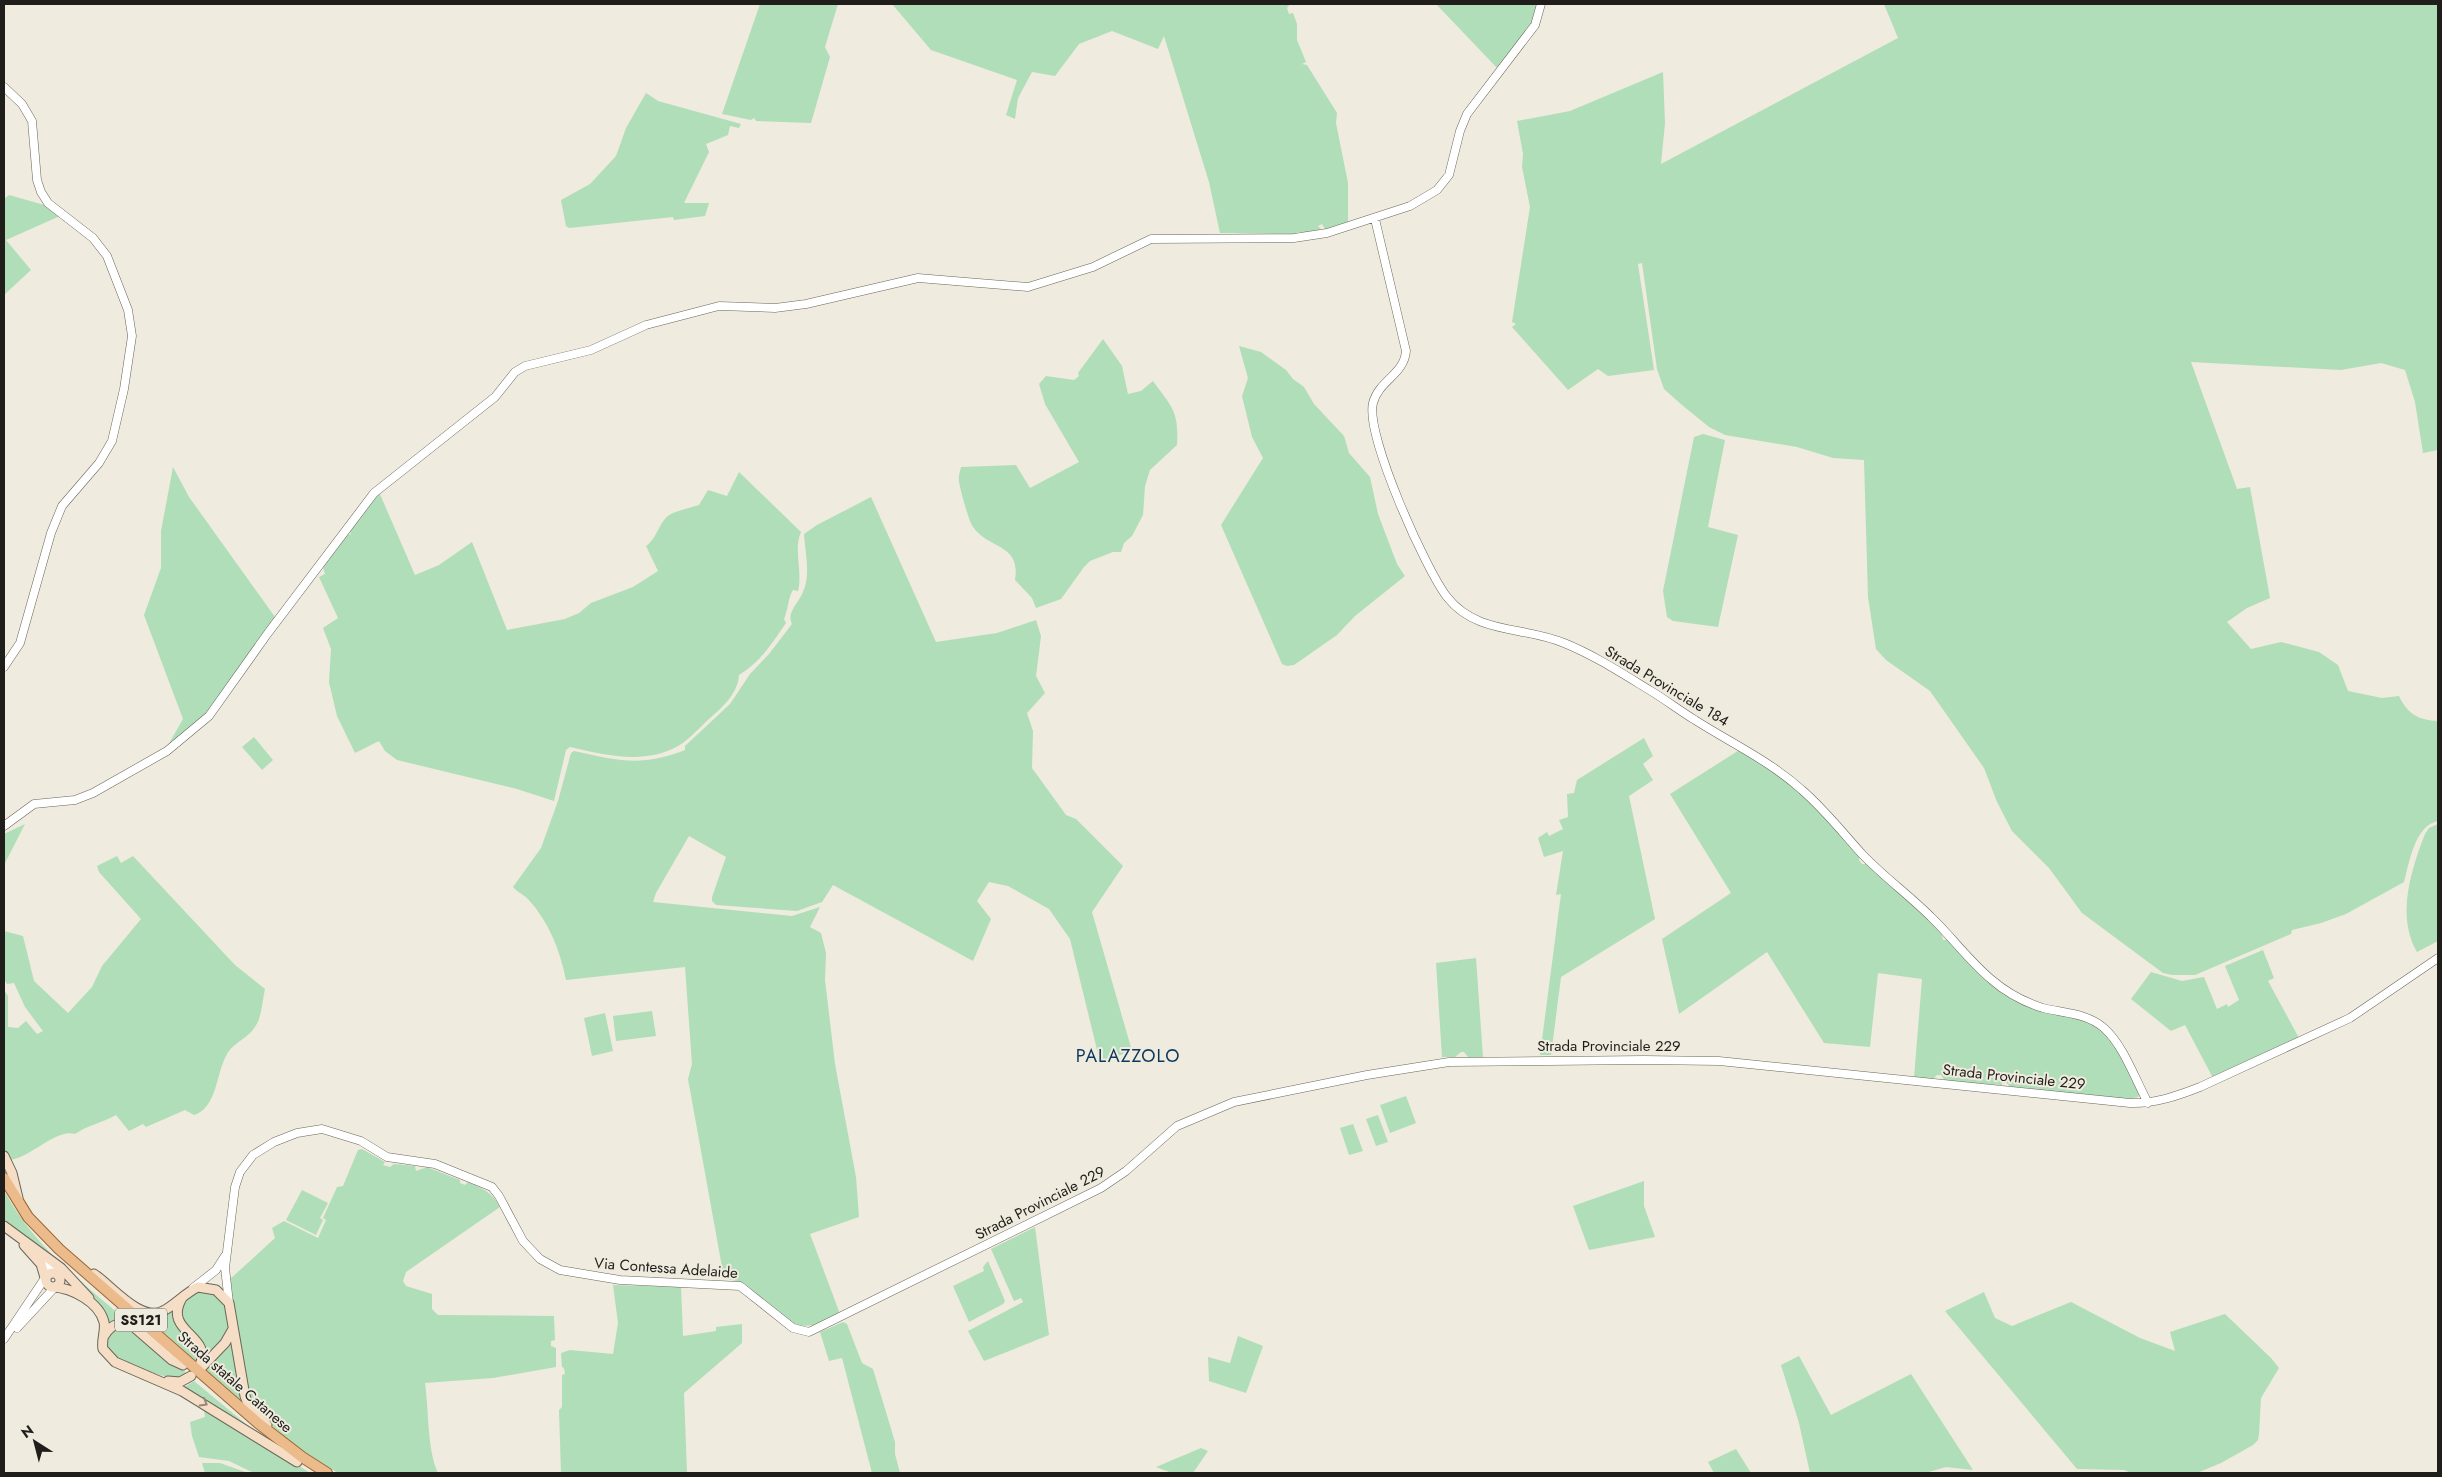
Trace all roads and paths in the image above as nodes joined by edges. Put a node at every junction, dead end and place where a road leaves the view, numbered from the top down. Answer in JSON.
{"nodes":[{"id":1,"x":1541,"y":4,"type":"edge"},
{"id":2,"x":4,"y":87,"type":"edge"},
{"id":3,"x":1375,"y":219,"type":"junction"},
{"id":4,"x":4,"y":667,"type":"edge"},
{"id":5,"x":4,"y":826,"type":"edge"},
{"id":6,"x":2438,"y":958,"type":"edge"},
{"id":7,"x":2148,"y":1103,"type":"junction"},
{"id":8,"x":4,"y":1156,"type":"edge"},
{"id":9,"x":4,"y":1178,"type":"edge"},
{"id":10,"x":4,"y":1186,"type":"edge"},
{"id":11,"x":4,"y":1226,"type":"edge"},
{"id":12,"x":22,"y":1241,"type":"junction"},
{"id":13,"x":59,"y":1249,"type":"junction"},
{"id":14,"x":227,"y":1252,"type":"junction"},
{"id":15,"x":76,"y":1263,"type":"junction"},
{"id":16,"x":58,"y":1275,"type":"junction"},
{"id":17,"x":46,"y":1278,"type":"junction"},
{"id":18,"x":55,"y":1287,"type":"junction"},
{"id":19,"x":187,"y":1294,"type":"junction"},
{"id":20,"x":84,"y":1298,"type":"junction"},
{"id":21,"x":229,"y":1303,"type":"junction"},
{"id":22,"x":102,"y":1316,"type":"junction"},
{"id":23,"x":233,"y":1328,"type":"junction"},
{"id":24,"x":806,"y":1332,"type":"joint"},
{"id":25,"x":4,"y":1338,"type":"edge"},
{"id":26,"x":102,"y":1338,"type":"junction"},
{"id":27,"x":4,"y":1343,"type":"edge"},
{"id":28,"x":183,"y":1365,"type":"junction"},
{"id":29,"x":161,"y":1380,"type":"junction"},
{"id":30,"x":174,"y":1386,"type":"junction"},
{"id":31,"x":292,"y":1450,"type":"junction"},
{"id":32,"x":297,"y":1462,"type":"junction"},
{"id":33,"x":315,"y":1473,"type":"edge"},
{"id":34,"x":328,"y":1473,"type":"edge"}],
"edges":[{"from":1,"to":3,"type":"street"},
{"from":2,"to":4,"type":"street"},
{"from":3,"to":5,"type":"street"},
{"from":3,"to":7,"type":"street","name":"Strada Provinciale 184"},
{"from":6,"to":7,"type":"street","name":"Strada Provinciale 229"},
{"from":7,"to":24,"type":"street","name":"Strada Provinciale 229"},
{"from":8,"to":13,"type":"main road"},
{"from":9,"to":13,"type":"main road","name":"Strada statale Catanese","number":"SS121"},
{"from":10,"to":28,"type":"main road","name":"Strada statale Catanese","number":"SS121"},
{"from":11,"to":12,"type":"main road"},
{"from":11,"to":22,"type":"main road"},
{"from":12,"to":16,"type":"street"},
{"from":12,"to":17,"type":"main road"},
{"from":13,"to":15,"type":"main road","name":"Strada statale Catanese","number":"SS121"},
{"from":14,"to":19,"type":"street"},
{"from":14,"to":21,"type":"street","name":"Via Contessa Adelaide"},
{"from":14,"to":24,"type":"street","name":"Via Contessa Adelaide"},
{"from":15,"to":19,"type":"main road"},
{"from":15,"to":31,"type":"main road","name":"Strada statale Catanese","number":"SS121"},
{"from":16,"to":17,"type":"main road"},
{"from":16,"to":18,"type":"main road"},
{"from":16,"to":20,"type":"street"},
{"from":17,"to":18,"type":"main road"},
{"from":17,"to":25,"type":"street"},
{"from":18,"to":20,"type":"main road"},
{"from":18,"to":27,"type":"street"},
{"from":19,"to":21,"type":"main road"},
{"from":19,"to":23,"type":"main road"},
{"from":20,"to":22,"type":"main road"},
{"from":21,"to":23,"type":"main road"},
{"from":22,"to":26,"type":"main road"},
{"from":23,"to":31,"type":"main road"},
{"from":26,"to":28,"type":"main road"},
{"from":26,"to":29,"type":"main road"},
{"from":28,"to":32,"type":"main road","name":"Strada statale Catanese","number":"SS121"},
{"from":29,"to":30,"type":"main road"},
{"from":29,"to":30,"type":"main road"},
{"from":30,"to":32,"type":"main road","one_way":true},
{"from":31,"to":34,"type":"main road","name":"Strada statale Catanese","number":"SS121"},
{"from":32,"to":33,"type":"main road","name":"Strada statale Catanese","number":"SS121"}]}
